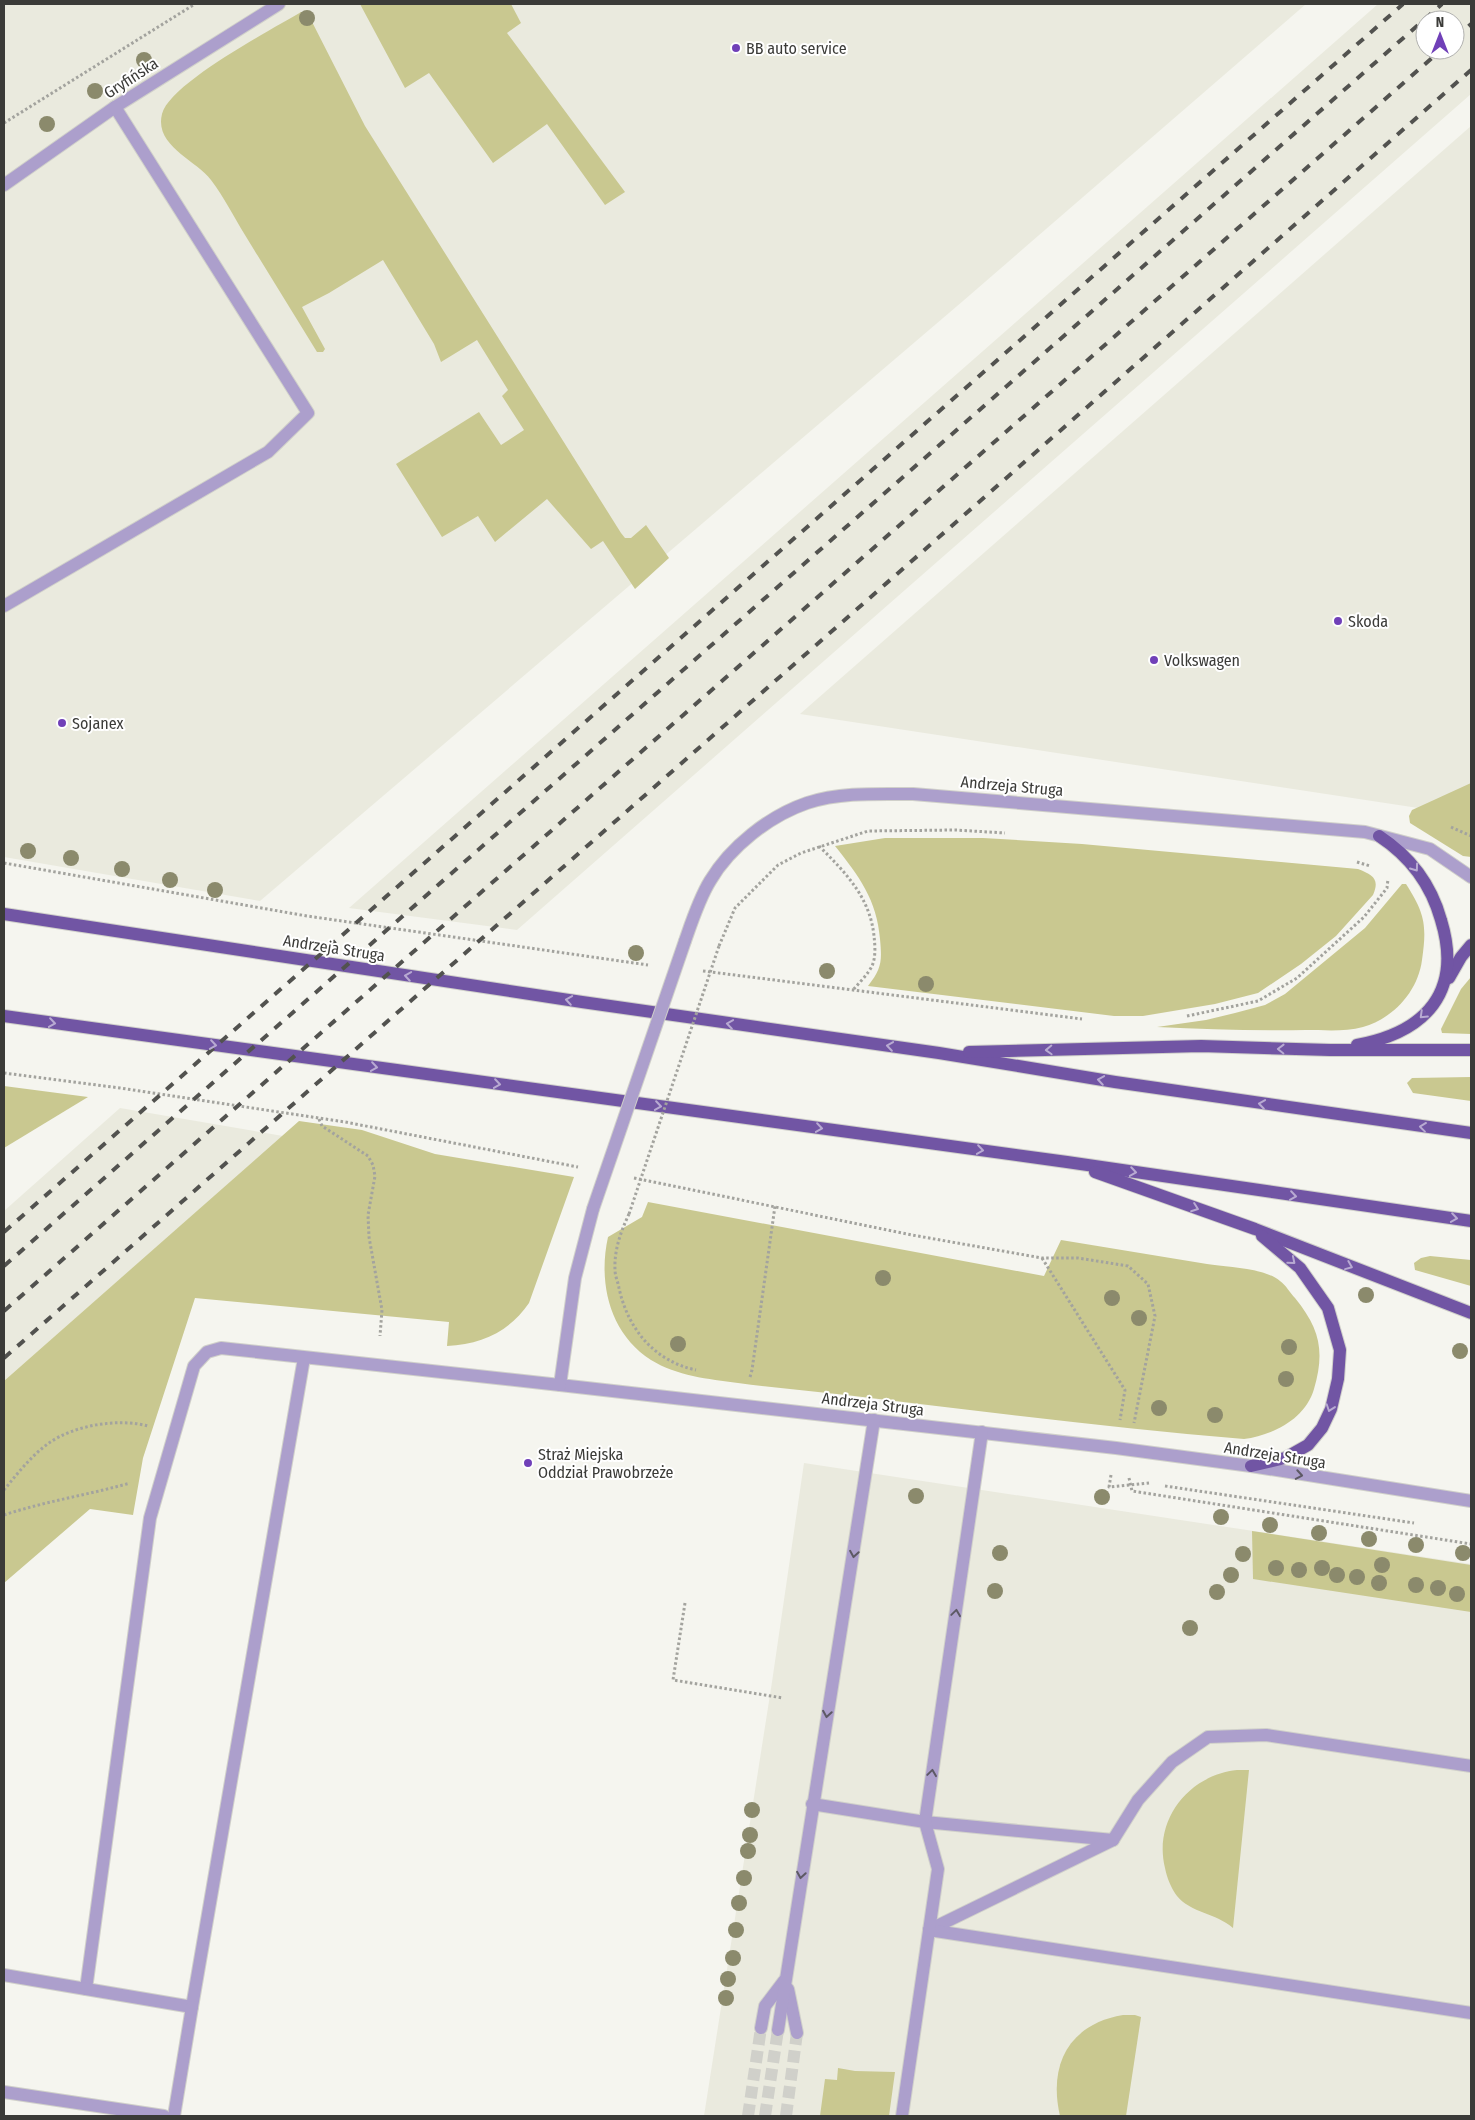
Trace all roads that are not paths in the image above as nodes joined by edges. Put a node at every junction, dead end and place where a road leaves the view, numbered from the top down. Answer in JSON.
{"nodes":[{"id":1,"x":279,"y":4,"type":"edge"},
{"id":2,"x":115,"y":107,"type":"junction"},
{"id":3,"x":4,"y":185,"type":"edge"},
{"id":4,"x":4,"y":606,"type":"edge"},
{"id":5,"x":1379,"y":836,"type":"junction"},
{"id":6,"x":1471,"y":877,"type":"edge"},
{"id":7,"x":4,"y":914,"type":"edge"},
{"id":8,"x":1471,"y":945,"type":"edge"},
{"id":9,"x":1445,"y":985,"type":"junction"},
{"id":10,"x":4,"y":1016,"type":"edge"},
{"id":11,"x":1330,"y":1050,"type":"junction"},
{"id":12,"x":1471,"y":1050,"type":"edge"},
{"id":13,"x":939,"y":1053,"type":"junction"},
{"id":14,"x":1471,"y":1134,"type":"edge"},
{"id":15,"x":1067,"y":1162,"type":"junction"},
{"id":16,"x":1471,"y":1221,"type":"edge"},
{"id":17,"x":1255,"y":1229,"type":"junction"},
{"id":18,"x":1471,"y":1313,"type":"edge"},
{"id":19,"x":304,"y":1358,"type":"junction"},
{"id":20,"x":560,"y":1385,"type":"junction"},
{"id":21,"x":874,"y":1420,"type":"junction"},
{"id":22,"x":982,"y":1432,"type":"junction"},
{"id":23,"x":1251,"y":1466,"type":"junction"},
{"id":24,"x":1471,"y":1501,"type":"edge"},
{"id":25,"x":1471,"y":1766,"type":"edge"},
{"id":26,"x":812,"y":1804,"type":"junction"},
{"id":27,"x":925,"y":1822,"type":"junction"},
{"id":28,"x":1113,"y":1840,"type":"junction"},
{"id":29,"x":929,"y":1930,"type":"junction"},
{"id":30,"x":4,"y":1975,"type":"edge"},
{"id":31,"x":786,"y":1979,"type":"junction"},
{"id":32,"x":86,"y":1989,"type":"junction"},
{"id":33,"x":192,"y":2007,"type":"junction"},
{"id":34,"x":1471,"y":2013,"type":"edge"},
{"id":35,"x":761,"y":2028,"type":"tunnel mouth"},
{"id":36,"x":778,"y":2030,"type":"tunnel mouth"},
{"id":37,"x":797,"y":2033,"type":"tunnel mouth"},
{"id":38,"x":4,"y":2092,"type":"edge"},
{"id":39,"x":164,"y":2116,"type":"edge"},
{"id":40,"x":174,"y":2116,"type":"edge"},
{"id":41,"x":902,"y":2116,"type":"edge"}],
"edges":[{"from":1,"to":2,"type":"street","name":"Gryfińska"},
{"from":2,"to":3,"type":"street","name":"Gryfińska"},
{"from":2,"to":4,"type":"street"},
{"from":5,"to":6,"type":"street","name":"Andrzeja Struga"},
{"from":5,"to":9,"type":"main road","one_way":true},
{"from":5,"to":20,"type":"street","name":"Andrzeja Struga","bridge":true},
{"from":13,"to":7,"type":"main road","name":"Andrzeja Struga","one_way":true},
{"from":8,"to":9,"type":"main road"},
{"from":9,"to":11,"type":"main road","one_way":true},
{"from":10,"to":15,"type":"main road","one_way":true},
{"from":11,"to":12,"type":"main road"},
{"from":11,"to":13,"type":"main road","one_way":true},
{"from":14,"to":13,"type":"main road","name":"Andrzeja Struga","one_way":true},
{"from":15,"to":16,"type":"main road","one_way":true},
{"from":15,"to":17,"type":"main road","one_way":true},
{"from":17,"to":18,"type":"main road","one_way":true},
{"from":17,"to":23,"type":"main road","one_way":true},
{"from":19,"to":20,"type":"street"},
{"from":19,"to":32,"type":"street"},
{"from":19,"to":33,"type":"street"},
{"from":20,"to":21,"type":"street","name":"Andrzeja Struga"},
{"from":21,"to":22,"type":"street","name":"Andrzeja Struga"},
{"from":21,"to":26,"type":"street","one_way":true},
{"from":22,"to":23,"type":"street","name":"Andrzeja Struga"},
{"from":27,"to":22,"type":"street","one_way":true},
{"from":23,"to":24,"type":"street","name":"Andrzeja Struga","one_way":true},
{"from":25,"to":28,"type":"street"},
{"from":26,"to":27,"type":"street"},
{"from":26,"to":31,"type":"street","one_way":true},
{"from":27,"to":28,"type":"street"},
{"from":27,"to":29,"type":"street"},
{"from":28,"to":29,"type":"street"},
{"from":29,"to":34,"type":"street"},
{"from":29,"to":41,"type":"street"},
{"from":30,"to":32,"type":"street"},
{"from":31,"to":35,"type":"street"},
{"from":31,"to":36,"type":"street"},
{"from":31,"to":37,"type":"street"},
{"from":32,"to":33,"type":"street"},
{"from":33,"to":40,"type":"street"},
{"from":38,"to":39,"type":"street"}]}
